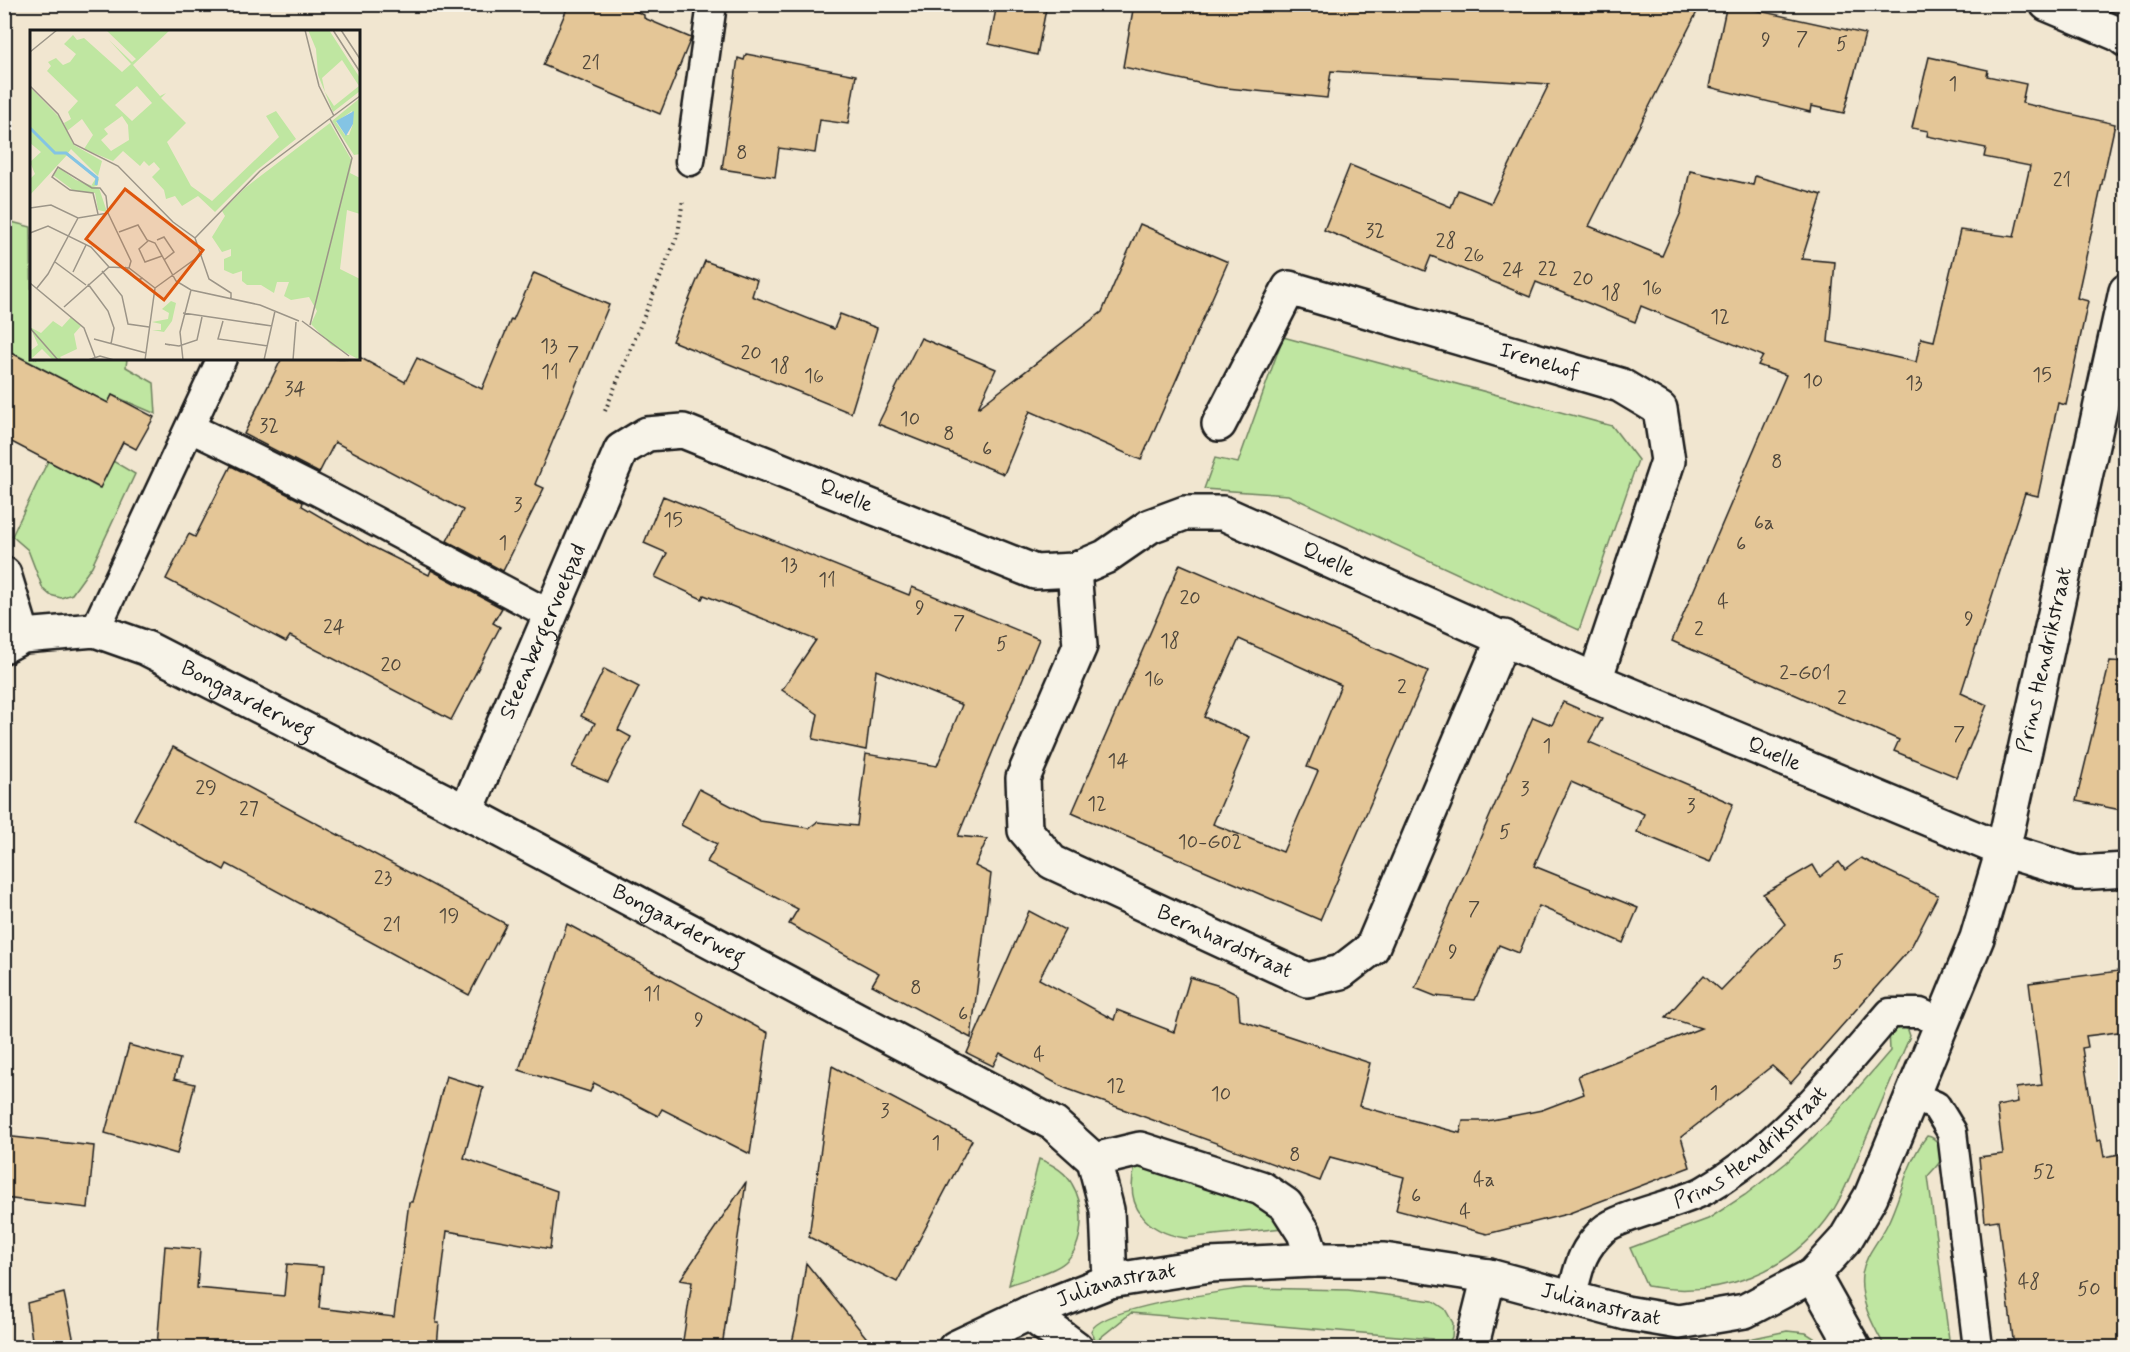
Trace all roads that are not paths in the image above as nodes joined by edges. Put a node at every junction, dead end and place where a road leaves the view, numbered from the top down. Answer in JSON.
{"nodes":[{"id":1,"x":712,"y":4,"type":"edge"},
{"id":2,"x":2047,"y":4,"type":"edge"},
{"id":3,"x":2126,"y":40,"type":"edge"},
{"id":4,"x":690,"y":161,"type":"road end"},
{"id":5,"x":2126,"y":291,"type":"edge"},
{"id":6,"x":221,"y":360,"type":"edge"},
{"id":7,"x":1219,"y":424,"type":"dead end"},
{"id":8,"x":190,"y":428,"type":"junction"},
{"id":9,"x":634,"y":442,"type":"joint"},
{"id":10,"x":1074,"y":570,"type":"junction"},
{"id":11,"x":4,"y":574,"type":"edge"},
{"id":12,"x":551,"y":615,"type":"junction"},
{"id":13,"x":95,"y":630,"type":"junction"},
{"id":14,"x":1503,"y":637,"type":"junction"},
{"id":15,"x":14,"y":641,"type":"edge"},
{"id":16,"x":1595,"y":680,"type":"junction"},
{"id":17,"x":466,"y":812,"type":"junction"},
{"id":18,"x":2002,"y":850,"type":"junction"},
{"id":19,"x":2126,"y":870,"type":"edge"},
{"id":20,"x":1942,"y":1023,"type":"junction"},
{"id":21,"x":1913,"y":1096,"type":"junction"},
{"id":22,"x":1094,"y":1160,"type":"junction"},
{"id":23,"x":1313,"y":1260,"type":"junction"},
{"id":24,"x":1814,"y":1275,"type":"junction"},
{"id":25,"x":1489,"y":1276,"type":"junction"},
{"id":26,"x":1110,"y":1281,"type":"junction"},
{"id":27,"x":1571,"y":1299,"type":"junction"},
{"id":28,"x":1029,"y":1313,"type":"junction"},
{"id":29,"x":955,"y":1347,"type":"edge"},
{"id":30,"x":1076,"y":1347,"type":"edge"},
{"id":31,"x":1471,"y":1347,"type":"edge"},
{"id":32,"x":1854,"y":1347,"type":"edge"},
{"id":33,"x":1978,"y":1347,"type":"edge"}],
"edges":[{"from":1,"to":4,"type":"lane"},
{"from":2,"to":3,"type":"street"},
{"from":5,"to":18,"type":"street","name":"Prins Hendrikstraat"},
{"from":6,"to":8,"type":"lane"},
{"from":7,"to":16,"type":"street","name":"Irenehof"},
{"from":8,"to":12,"type":"lane"},
{"from":8,"to":13,"type":"lane"},
{"from":9,"to":10,"type":"street","name":"Quelle"},
{"from":9,"to":12,"type":"street","name":"Steenbergervoetpad"},
{"from":10,"to":14,"type":"street","name":"Quelle"},
{"from":10,"to":14,"type":"street","name":"Bernhardstraat"},
{"from":11,"to":15,"type":"street"},
{"from":12,"to":17,"type":"street","name":"Steenbergervoetpad"},
{"from":13,"to":15,"type":"street"},
{"from":13,"to":17,"type":"street","name":"Bongaarderweg"},
{"from":14,"to":16,"type":"street","name":"Quelle"},
{"from":16,"to":18,"type":"street","name":"Quelle"},
{"from":17,"to":22,"type":"street","name":"Bongaarderweg"},
{"from":18,"to":19,"type":"street","name":"Quelle"},
{"from":18,"to":20,"type":"street","name":"Prins Hendrikstraat"},
{"from":20,"to":21,"type":"street","name":"Prins Hendrikstraat"},
{"from":20,"to":27,"type":"lane","name":"Prins Hendrikstraat"},
{"from":21,"to":24,"type":"street","name":"Prins Hendrikstraat"},
{"from":21,"to":33,"type":"lane"},
{"from":22,"to":23,"type":"street"},
{"from":22,"to":26,"type":"street"},
{"from":23,"to":25,"type":"street","name":"Julianastraat"},
{"from":23,"to":26,"type":"street","name":"Julianastraat"},
{"from":24,"to":27,"type":"street","name":"Julianastraat"},
{"from":24,"to":32,"type":"street"},
{"from":25,"to":27,"type":"street","name":"Julianastraat"},
{"from":25,"to":31,"type":"street"},
{"from":26,"to":28,"type":"street","name":"Julianastraat"},
{"from":28,"to":29,"type":"street","name":"Julianastraat"},
{"from":28,"to":30,"type":"street","name":"Julianastraat"}]}
